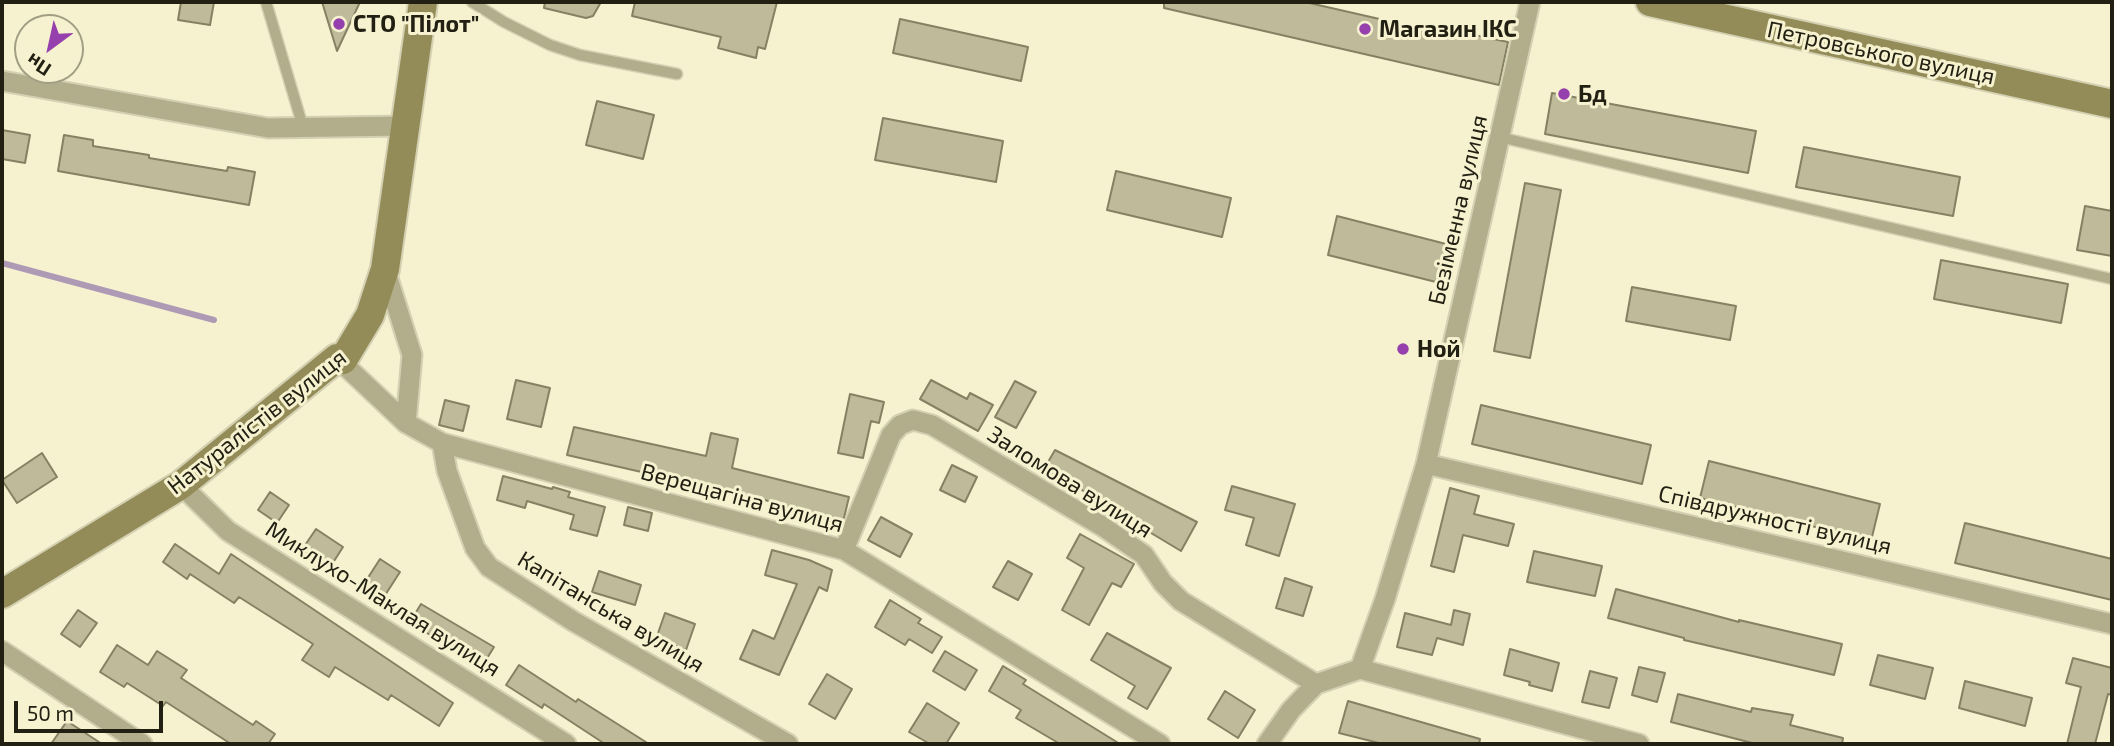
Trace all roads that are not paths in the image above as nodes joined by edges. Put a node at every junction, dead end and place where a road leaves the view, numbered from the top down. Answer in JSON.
{"nodes":[{"id":1,"x":266,"y":2,"type":"edge"},
{"id":2,"x":423,"y":2,"type":"edge"},
{"id":3,"x":472,"y":2,"type":"edge"},
{"id":4,"x":1530,"y":2,"type":"edge"},
{"id":5,"x":1650,"y":2,"type":"edge"},
{"id":6,"x":677,"y":74,"type":"dead end"},
{"id":7,"x":2,"y":80,"type":"edge"},
{"id":8,"x":2112,"y":104,"type":"edge"},
{"id":9,"x":405,"y":126,"type":"junction"},
{"id":10,"x":303,"y":127,"type":"junction"},
{"id":11,"x":1499,"y":137,"type":"junction"},
{"id":12,"x":385,"y":269,"type":"junction"},
{"id":13,"x":2112,"y":279,"type":"edge"},
{"id":14,"x":337,"y":358,"type":"junction"},
{"id":15,"x":406,"y":423,"type":"junction"},
{"id":16,"x":442,"y":443,"type":"junction"},
{"id":17,"x":1426,"y":464,"type":"junction"},
{"id":18,"x":181,"y":485,"type":"junction"},
{"id":19,"x":844,"y":550,"type":"junction"},
{"id":20,"x":2,"y":594,"type":"edge"},
{"id":21,"x":2112,"y":624,"type":"edge"},
{"id":22,"x":2,"y":651,"type":"edge"},
{"id":23,"x":1360,"y":669,"type":"junction"},
{"id":24,"x":1316,"y":684,"type":"junction"},
{"id":25,"x":142,"y":744,"type":"edge"},
{"id":26,"x":566,"y":744,"type":"edge"},
{"id":27,"x":788,"y":744,"type":"edge"},
{"id":28,"x":1160,"y":744,"type":"edge"},
{"id":29,"x":1267,"y":744,"type":"edge"},
{"id":30,"x":1639,"y":744,"type":"edge"}],
"edges":[{"from":1,"to":10,"type":"lane"},
{"from":2,"to":9,"type":"street","name":"Натуралістів вулиця"},
{"from":3,"to":6,"type":"lane"},
{"from":4,"to":11,"type":"street","name":"Безіменна вулиця"},
{"from":5,"to":8,"type":"street","name":"Петровського вулиця"},
{"from":7,"to":10,"type":"street"},
{"from":9,"to":10,"type":"street"},
{"from":9,"to":12,"type":"street","name":"Натуралістів вулиця"},
{"from":11,"to":13,"type":"lane"},
{"from":11,"to":17,"type":"street","name":"Безіменна вулиця"},
{"from":12,"to":14,"type":"street","name":"Натуралістів вулиця"},
{"from":12,"to":15,"type":"street"},
{"from":14,"to":15,"type":"street","name":"Верещагіна вулиця"},
{"from":14,"to":18,"type":"street","name":"Натуралістів вулиця"},
{"from":15,"to":16,"type":"street","name":"Верещагіна вулиця"},
{"from":16,"to":19,"type":"street","name":"Верещагіна вулиця"},
{"from":16,"to":27,"type":"street","name":"Капітанська вулиця"},
{"from":17,"to":21,"type":"street","name":"Співдружності вулиця"},
{"from":17,"to":23,"type":"street","name":"Безіменна вулиця"},
{"from":18,"to":20,"type":"street","name":"Натуралістів вулиця"},
{"from":18,"to":26,"type":"street","name":"Миклухо-Маклая вулиця"},
{"from":19,"to":24,"type":"street","name":"Заломова вулиця"},
{"from":19,"to":28,"type":"street","name":"Верещагіна вулиця"},
{"from":22,"to":25,"type":"street"},
{"from":23,"to":24,"type":"street"},
{"from":23,"to":30,"type":"street"},
{"from":24,"to":29,"type":"street"}]}
